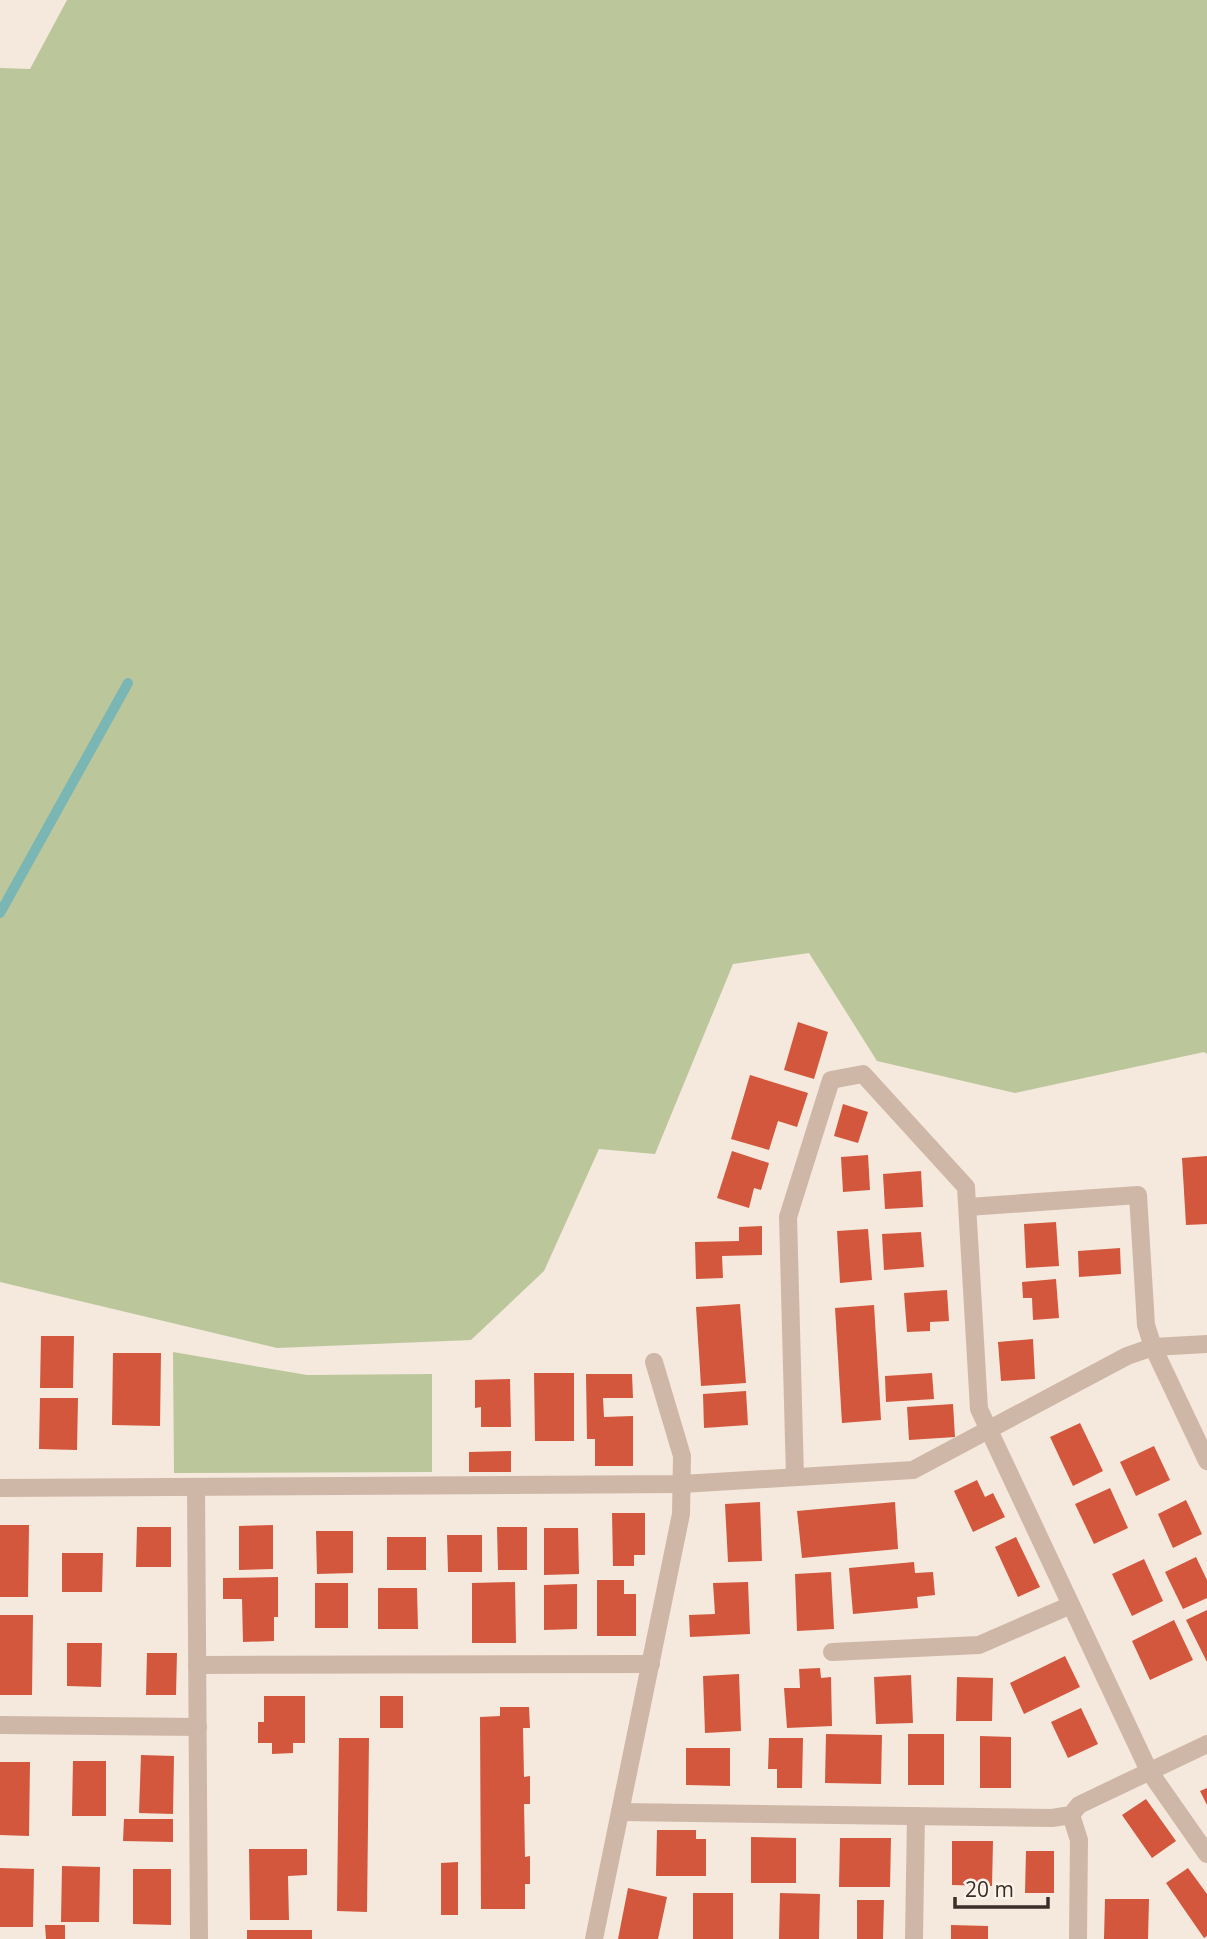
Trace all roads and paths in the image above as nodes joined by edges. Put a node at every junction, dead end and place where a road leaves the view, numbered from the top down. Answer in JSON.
{"nodes":[{"id":1,"x":968,"y":1207,"type":"junction"},
{"id":2,"x":1207,"y":1344,"type":"edge"},
{"id":3,"x":1153,"y":1347,"type":"junction"},
{"id":4,"x":654,"y":1362,"type":"dead end"},
{"id":5,"x":988,"y":1430,"type":"junction"},
{"id":6,"x":1207,"y":1461,"type":"edge"},
{"id":7,"x":795,"y":1477,"type":"junction"},
{"id":8,"x":682,"y":1485,"type":"junction"},
{"id":9,"x":196,"y":1487,"type":"junction"},
{"id":10,"x":0,"y":1488,"type":"edge"},
{"id":11,"x":1071,"y":1605,"type":"junction"},
{"id":12,"x":832,"y":1652,"type":"dead end"},
{"id":13,"x":650,"y":1664,"type":"junction"},
{"id":14,"x":197,"y":1665,"type":"junction"},
{"id":15,"x":0,"y":1725,"type":"edge"},
{"id":16,"x":198,"y":1727,"type":"junction"},
{"id":17,"x":1207,"y":1744,"type":"edge"},
{"id":18,"x":1149,"y":1771,"type":"junction"},
{"id":19,"x":620,"y":1812,"type":"junction"},
{"id":20,"x":1071,"y":1815,"type":"junction"},
{"id":21,"x":916,"y":1816,"type":"junction"},
{"id":22,"x":1207,"y":1854,"type":"edge"},
{"id":23,"x":199,"y":1939,"type":"edge"},
{"id":24,"x":594,"y":1939,"type":"edge"},
{"id":25,"x":915,"y":1939,"type":"edge"},
{"id":26,"x":1078,"y":1939,"type":"edge"}],
"edges":[{"from":1,"to":3,"type":"street"},
{"from":1,"to":5,"type":"street"},
{"from":1,"to":7,"type":"street"},
{"from":2,"to":3,"type":"street"},
{"from":3,"to":5,"type":"street"},
{"from":3,"to":6,"type":"street"},
{"from":4,"to":8,"type":"street"},
{"from":5,"to":7,"type":"street"},
{"from":5,"to":11,"type":"street"},
{"from":7,"to":8,"type":"street"},
{"from":8,"to":9,"type":"street"},
{"from":8,"to":13,"type":"street"},
{"from":9,"to":10,"type":"street"},
{"from":9,"to":14,"type":"street"},
{"from":11,"to":12,"type":"street"},
{"from":11,"to":18,"type":"street"},
{"from":13,"to":14,"type":"street"},
{"from":13,"to":19,"type":"street"},
{"from":14,"to":16,"type":"street"},
{"from":15,"to":16,"type":"street"},
{"from":16,"to":23,"type":"street"},
{"from":17,"to":18,"type":"street"},
{"from":18,"to":20,"type":"street"},
{"from":18,"to":22,"type":"street"},
{"from":19,"to":21,"type":"street"},
{"from":19,"to":24,"type":"street"},
{"from":20,"to":21,"type":"street"},
{"from":20,"to":26,"type":"street"},
{"from":21,"to":25,"type":"street"}]}
